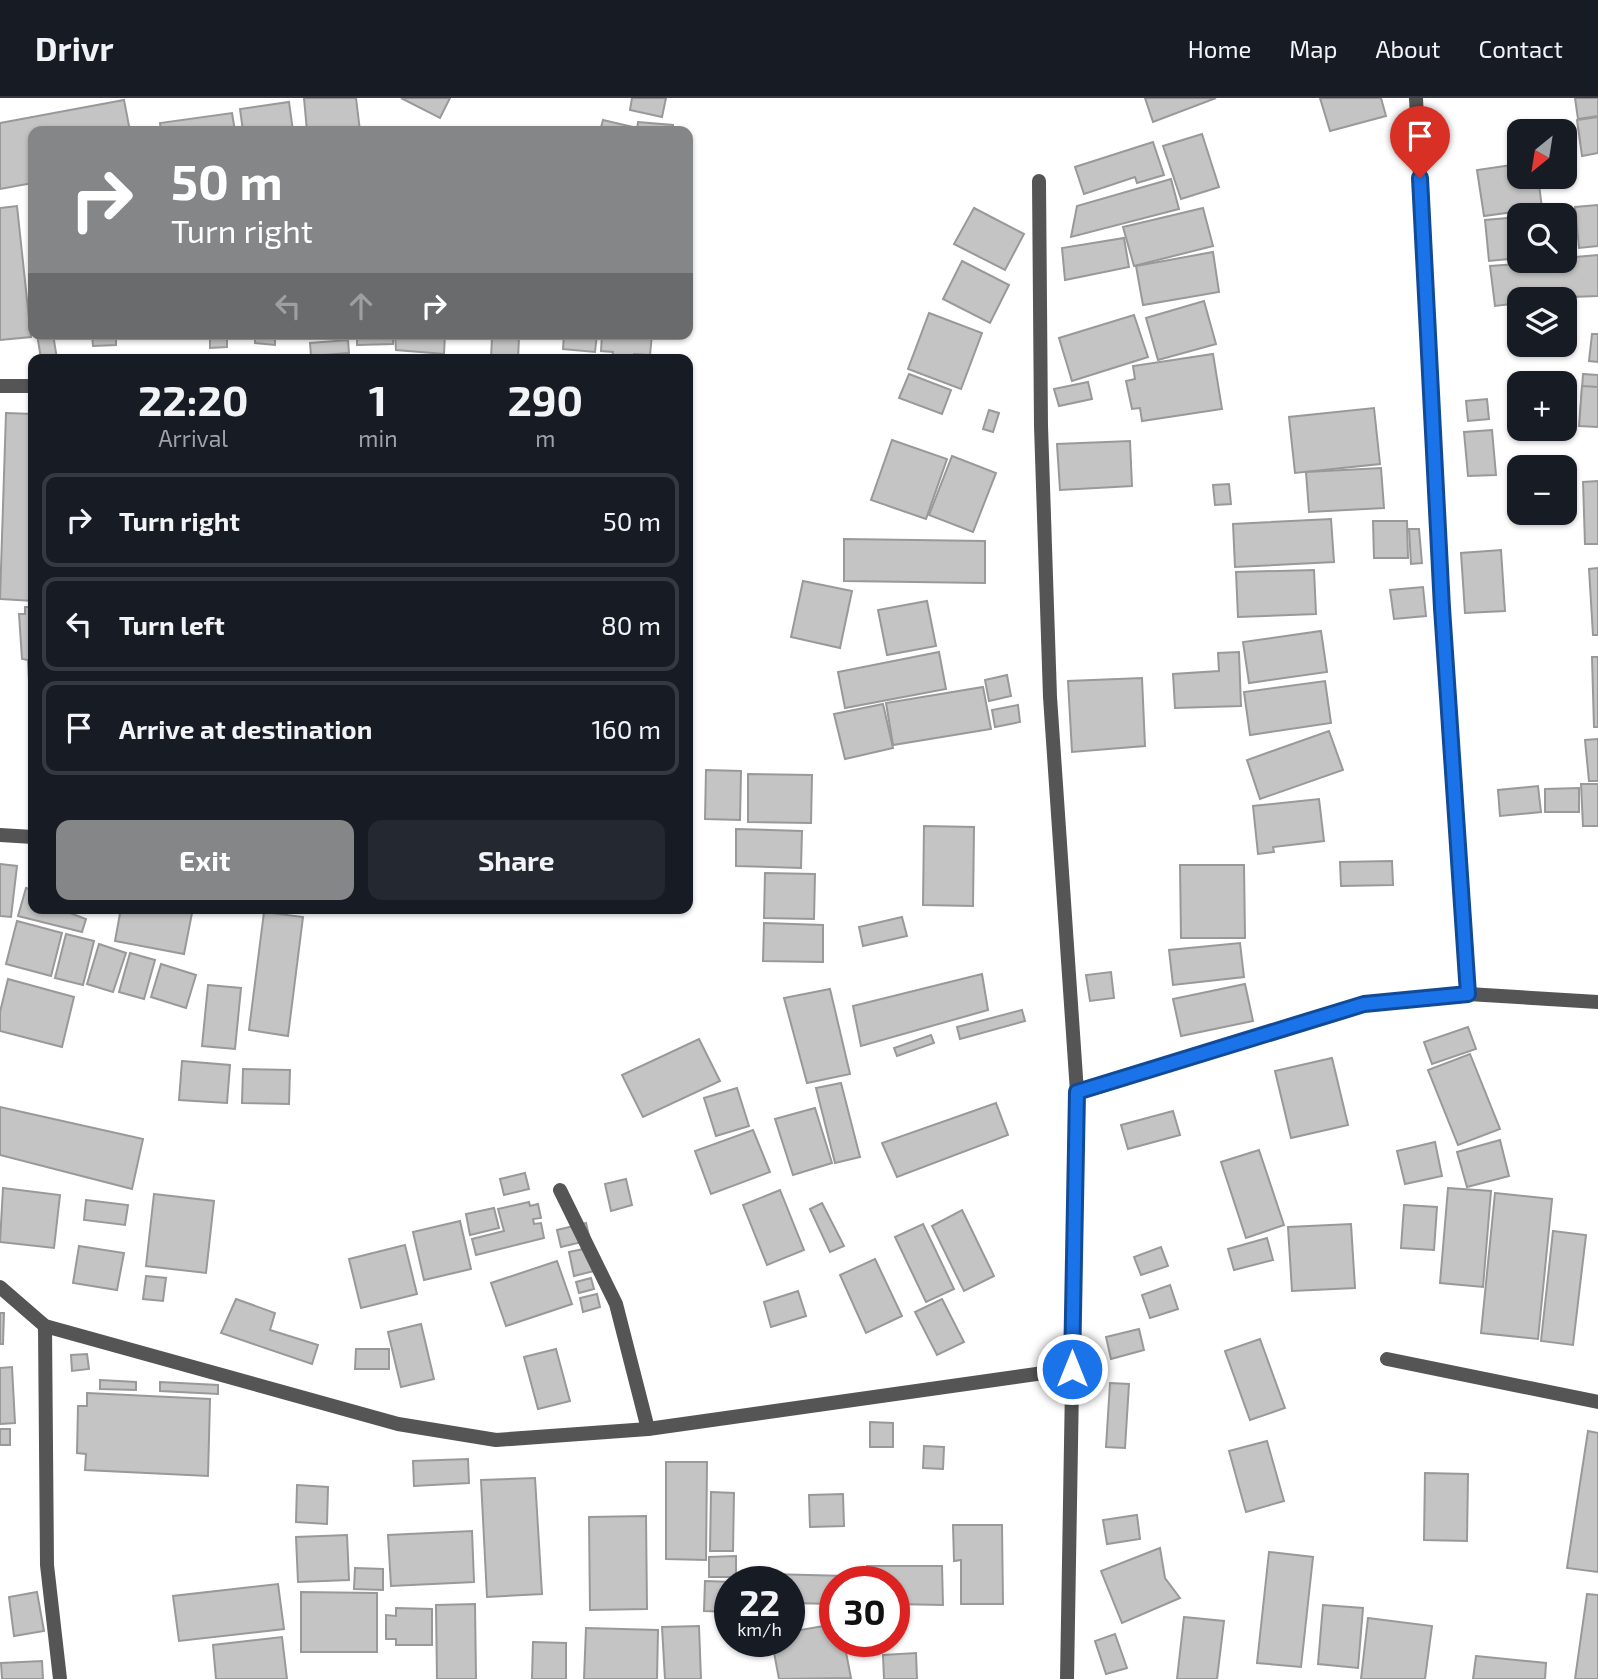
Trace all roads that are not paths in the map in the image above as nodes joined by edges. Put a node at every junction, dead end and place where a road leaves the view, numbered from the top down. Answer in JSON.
{"nodes":[{"id":1,"x":1416,"y":98,"type":"edge"},
{"id":2,"x":1039,"y":181,"type":"dead end"},
{"id":3,"x":0,"y":386,"type":"edge"},
{"id":4,"x":28,"y":386,"type":"edge"},
{"id":5,"x":0,"y":835,"type":"edge"},
{"id":6,"x":28,"y":837,"type":"edge"},
{"id":7,"x":1468,"y":994,"type":"junction"},
{"id":8,"x":1598,"y":1002,"type":"edge"},
{"id":9,"x":1077,"y":1092,"type":"junction"},
{"id":10,"x":560,"y":1190,"type":"dead end"},
{"id":11,"x":0,"y":1287,"type":"edge"},
{"id":12,"x":45,"y":1326,"type":"junction"},
{"id":13,"x":1387,"y":1359,"type":"dead end"},
{"id":14,"x":1072,"y":1369,"type":"junction"},
{"id":15,"x":1598,"y":1402,"type":"edge"},
{"id":16,"x":648,"y":1429,"type":"junction"},
{"id":17,"x":60,"y":1679,"type":"edge"},
{"id":18,"x":1066,"y":1679,"type":"edge"}],
"edges":[{"from":1,"to":7,"type":"street"},
{"from":2,"to":9,"type":"street"},
{"from":3,"to":4,"type":"street"},
{"from":5,"to":6,"type":"street"},
{"from":7,"to":8,"type":"street"},
{"from":7,"to":9,"type":"street"},
{"from":9,"to":14,"type":"street"},
{"from":10,"to":16,"type":"street"},
{"from":11,"to":12,"type":"street"},
{"from":12,"to":16,"type":"street"},
{"from":12,"to":17,"type":"street"},
{"from":13,"to":15,"type":"street"},
{"from":14,"to":16,"type":"street"},
{"from":14,"to":18,"type":"street"}]}
